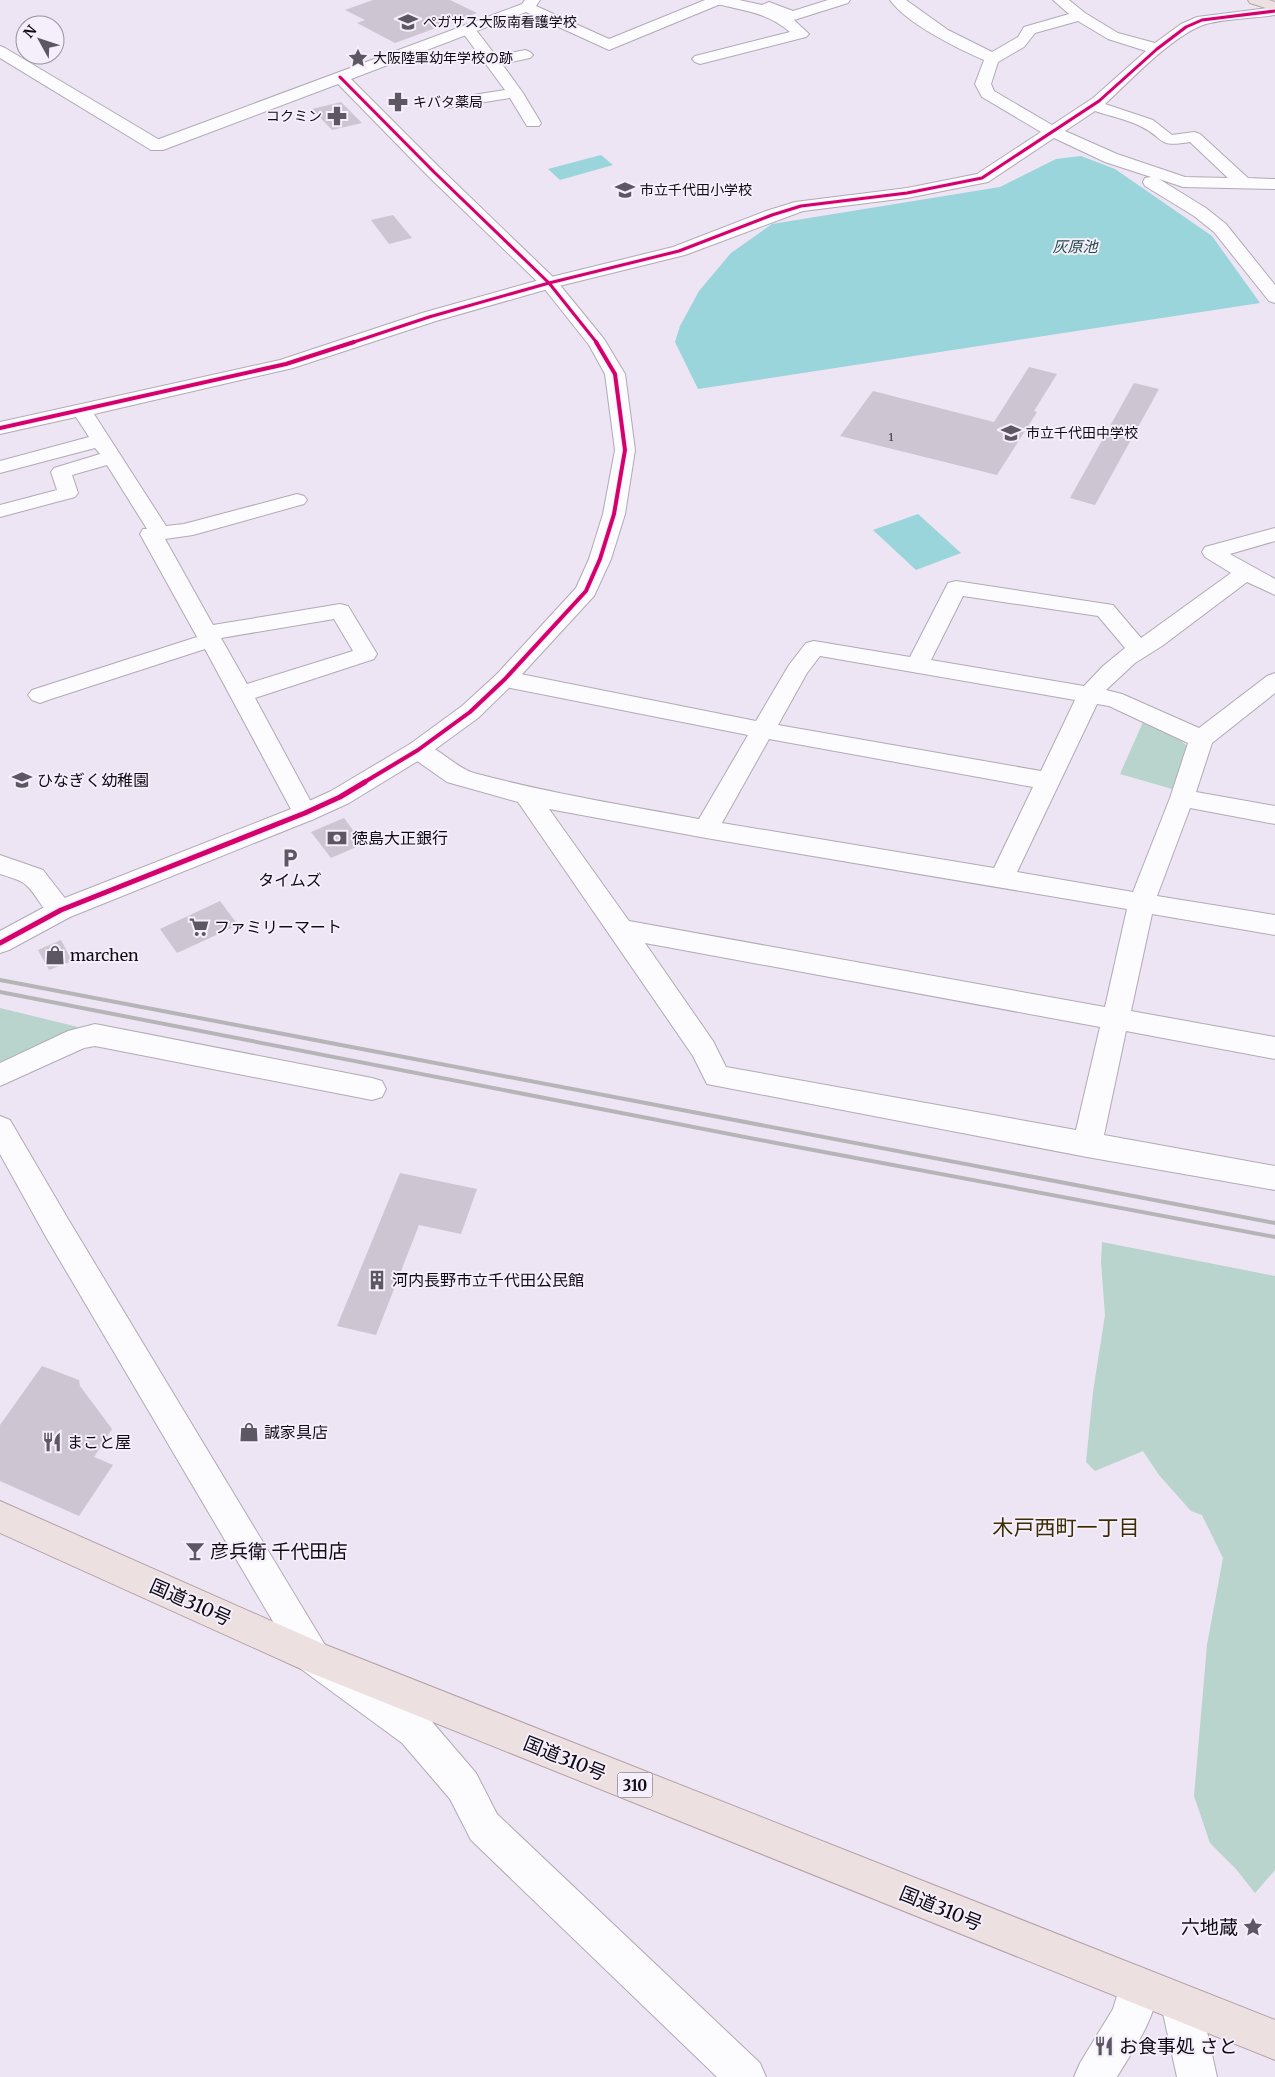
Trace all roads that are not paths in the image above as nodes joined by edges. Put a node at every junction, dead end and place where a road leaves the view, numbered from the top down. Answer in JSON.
{"nodes":[{"id":1,"x":718,"y":0,"type":"edge"},
{"id":2,"x":739,"y":0,"type":"edge"},
{"id":3,"x":787,"y":0,"type":"edge"},
{"id":4,"x":843,"y":0,"type":"edge"},
{"id":5,"x":897,"y":0,"type":"edge"},
{"id":6,"x":1060,"y":0,"type":"edge"},
{"id":7,"x":1255,"y":0,"type":"edge"},
{"id":8,"x":530,"y":3,"type":"edge"},
{"id":9,"x":765,"y":4,"type":"junction"},
{"id":10,"x":1275,"y":9,"type":"edge"},
{"id":11,"x":1080,"y":16,"type":"junction"},
{"id":12,"x":468,"y":29,"type":"junction"},
{"id":13,"x":1157,"y":49,"type":"junction"},
{"id":14,"x":0,"y":51,"type":"edge"},
{"id":15,"x":525,"y":55,"type":"dead end"},
{"id":16,"x":994,"y":58,"type":"junction"},
{"id":17,"x":700,"y":59,"type":"dead end"},
{"id":18,"x":493,"y":61,"type":"junction"},
{"id":19,"x":340,"y":77,"type":"junction"},
{"id":20,"x":515,"y":92,"type":"junction"},
{"id":21,"x":447,"y":103,"type":"dead end"},
{"id":22,"x":1092,"y":105,"type":"junction"},
{"id":23,"x":533,"y":123,"type":"dead end"},
{"id":24,"x":1052,"y":132,"type":"junction"},
{"id":25,"x":1111,"y":158,"type":"junction"},
{"id":26,"x":1243,"y":183,"type":"junction"},
{"id":27,"x":1275,"y":184,"type":"edge"},
{"id":28,"x":549,"y":283,"type":"junction"},
{"id":29,"x":1275,"y":297,"type":"edge"},
{"id":30,"x":82,"y":411,"type":"junction"},
{"id":31,"x":0,"y":428,"type":"edge"},
{"id":32,"x":101,"y":440,"type":"junction"},
{"id":33,"x":113,"y":457,"type":"junction"},
{"id":34,"x":0,"y":467,"type":"edge"},
{"id":35,"x":297,"y":500,"type":"dead end"},
{"id":36,"x":0,"y":511,"type":"edge"},
{"id":37,"x":161,"y":534,"type":"junction"},
{"id":38,"x":1275,"y":534,"type":"edge"},
{"id":39,"x":1245,"y":573,"type":"junction"},
{"id":40,"x":1275,"y":588,"type":"edge"},
{"id":41,"x":208,"y":636,"type":"junction"},
{"id":42,"x":1138,"y":650,"type":"junction"},
{"id":43,"x":918,"y":664,"type":"junction"},
{"id":44,"x":506,"y":679,"type":"junction"},
{"id":45,"x":1275,"y":682,"type":"edge"},
{"id":46,"x":241,"y":694,"type":"junction"},
{"id":47,"x":1090,"y":694,"type":"junction"},
{"id":48,"x":40,"y":695,"type":"dead end"},
{"id":49,"x":763,"y":730,"type":"junction"},
{"id":50,"x":1201,"y":739,"type":"junction"},
{"id":51,"x":418,"y":750,"type":"junction"},
{"id":52,"x":1048,"y":781,"type":"junction"},
{"id":53,"x":527,"y":796,"type":"junction"},
{"id":54,"x":1182,"y":798,"type":"junction"},
{"id":55,"x":304,"y":813,"type":"junction"},
{"id":56,"x":1275,"y":815,"type":"edge"},
{"id":57,"x":706,"y":829,"type":"junction"},
{"id":58,"x":0,"y":864,"type":"edge"},
{"id":59,"x":1002,"y":878,"type":"junction"},
{"id":60,"x":1142,"y":901,"type":"junction"},
{"id":61,"x":61,"y":910,"type":"junction"},
{"id":62,"x":1275,"y":925,"type":"edge"},
{"id":63,"x":621,"y":928,"type":"junction"},
{"id":64,"x":0,"y":943,"type":"edge"},
{"id":65,"x":1114,"y":1018,"type":"junction"},
{"id":66,"x":1275,"y":1048,"type":"edge"},
{"id":67,"x":0,"y":1075,"type":"edge"},
{"id":68,"x":372,"y":1089,"type":"dead end"},
{"id":69,"x":0,"y":1128,"type":"edge"},
{"id":70,"x":1087,"y":1145,"type":"junction"},
{"id":71,"x":1275,"y":1178,"type":"edge"},
{"id":72,"x":0,"y":1517,"type":"edge"},
{"id":73,"x":313,"y":1657,"type":"junction"},
{"id":74,"x":1138,"y":1986,"type":"junction"},
{"id":75,"x":1181,"y":2004,"type":"junction"},
{"id":76,"x":1275,"y":2040,"type":"edge"},
{"id":77,"x":746,"y":2077,"type":"edge"},
{"id":78,"x":1094,"y":2077,"type":"edge"},
{"id":79,"x":1197,"y":2077,"type":"edge"}],
"edges":[{"from":1,"to":8,"type":"street"},
{"from":1,"to":17,"type":"street"},
{"from":2,"to":9,"type":"street"},
{"from":3,"to":9,"type":"street"},
{"from":4,"to":9,"type":"street"},
{"from":5,"to":16,"type":"street"},
{"from":6,"to":11,"type":"street"},
{"from":7,"to":10,"type":"highway"},
{"from":8,"to":12,"type":"street"},
{"from":10,"to":13,"type":"street"},
{"from":11,"to":13,"type":"street"},
{"from":11,"to":16,"type":"street"},
{"from":12,"to":18,"type":"street"},
{"from":12,"to":19,"type":"street"},
{"from":13,"to":22,"type":"street"},
{"from":14,"to":19,"type":"street"},
{"from":15,"to":18,"type":"street"},
{"from":16,"to":24,"type":"street"},
{"from":18,"to":20,"type":"street"},
{"from":19,"to":28,"type":"street"},
{"from":20,"to":21,"type":"street"},
{"from":20,"to":23,"type":"street"},
{"from":22,"to":24,"type":"street"},
{"from":22,"to":26,"type":"street"},
{"from":24,"to":25,"type":"street"},
{"from":24,"to":28,"type":"street"},
{"from":25,"to":26,"type":"street"},
{"from":25,"to":29,"type":"street"},
{"from":26,"to":27,"type":"street"},
{"from":28,"to":30,"type":"street"},
{"from":28,"to":44,"type":"street"},
{"from":30,"to":31,"type":"street"},
{"from":30,"to":32,"type":"street"},
{"from":32,"to":33,"type":"street"},
{"from":32,"to":34,"type":"street"},
{"from":33,"to":36,"type":"street"},
{"from":33,"to":37,"type":"street"},
{"from":35,"to":37,"type":"street"},
{"from":37,"to":41,"type":"street"},
{"from":38,"to":39,"type":"street"},
{"from":39,"to":40,"type":"street"},
{"from":39,"to":42,"type":"street"},
{"from":41,"to":46,"type":"street"},
{"from":41,"to":46,"type":"street"},
{"from":41,"to":48,"type":"street"},
{"from":42,"to":43,"type":"street"},
{"from":42,"to":47,"type":"street"},
{"from":43,"to":47,"type":"street"},
{"from":43,"to":49,"type":"street"},
{"from":44,"to":49,"type":"street"},
{"from":44,"to":51,"type":"street"},
{"from":45,"to":50,"type":"street"},
{"from":46,"to":55,"type":"street"},
{"from":47,"to":50,"type":"street"},
{"from":47,"to":52,"type":"street"},
{"from":49,"to":52,"type":"street"},
{"from":49,"to":57,"type":"street"},
{"from":50,"to":54,"type":"street"},
{"from":51,"to":53,"type":"street"},
{"from":51,"to":55,"type":"street"},
{"from":52,"to":59,"type":"street"},
{"from":53,"to":57,"type":"street"},
{"from":53,"to":63,"type":"street"},
{"from":54,"to":56,"type":"street"},
{"from":54,"to":60,"type":"street"},
{"from":55,"to":61,"type":"street"},
{"from":57,"to":59,"type":"street"},
{"from":58,"to":61,"type":"street"},
{"from":59,"to":60,"type":"street"},
{"from":60,"to":62,"type":"street"},
{"from":60,"to":65,"type":"street"},
{"from":61,"to":64,"type":"street"},
{"from":63,"to":65,"type":"street"},
{"from":63,"to":70,"type":"street"},
{"from":65,"to":66,"type":"street"},
{"from":65,"to":70,"type":"street"},
{"from":67,"to":68,"type":"street"},
{"from":69,"to":73,"type":"street"},
{"from":70,"to":71,"type":"street"},
{"from":72,"to":73,"type":"highway","name":"国道310号","number":"310"},
{"from":73,"to":74,"type":"highway","name":"国道310号","number":"310"},
{"from":73,"to":77,"type":"street"},
{"from":74,"to":75,"type":"highway","name":"国道310号","number":"310"},
{"from":74,"to":78,"type":"street"},
{"from":75,"to":76,"type":"highway","name":"国道310号","number":"310"},
{"from":75,"to":79,"type":"street"}]}
